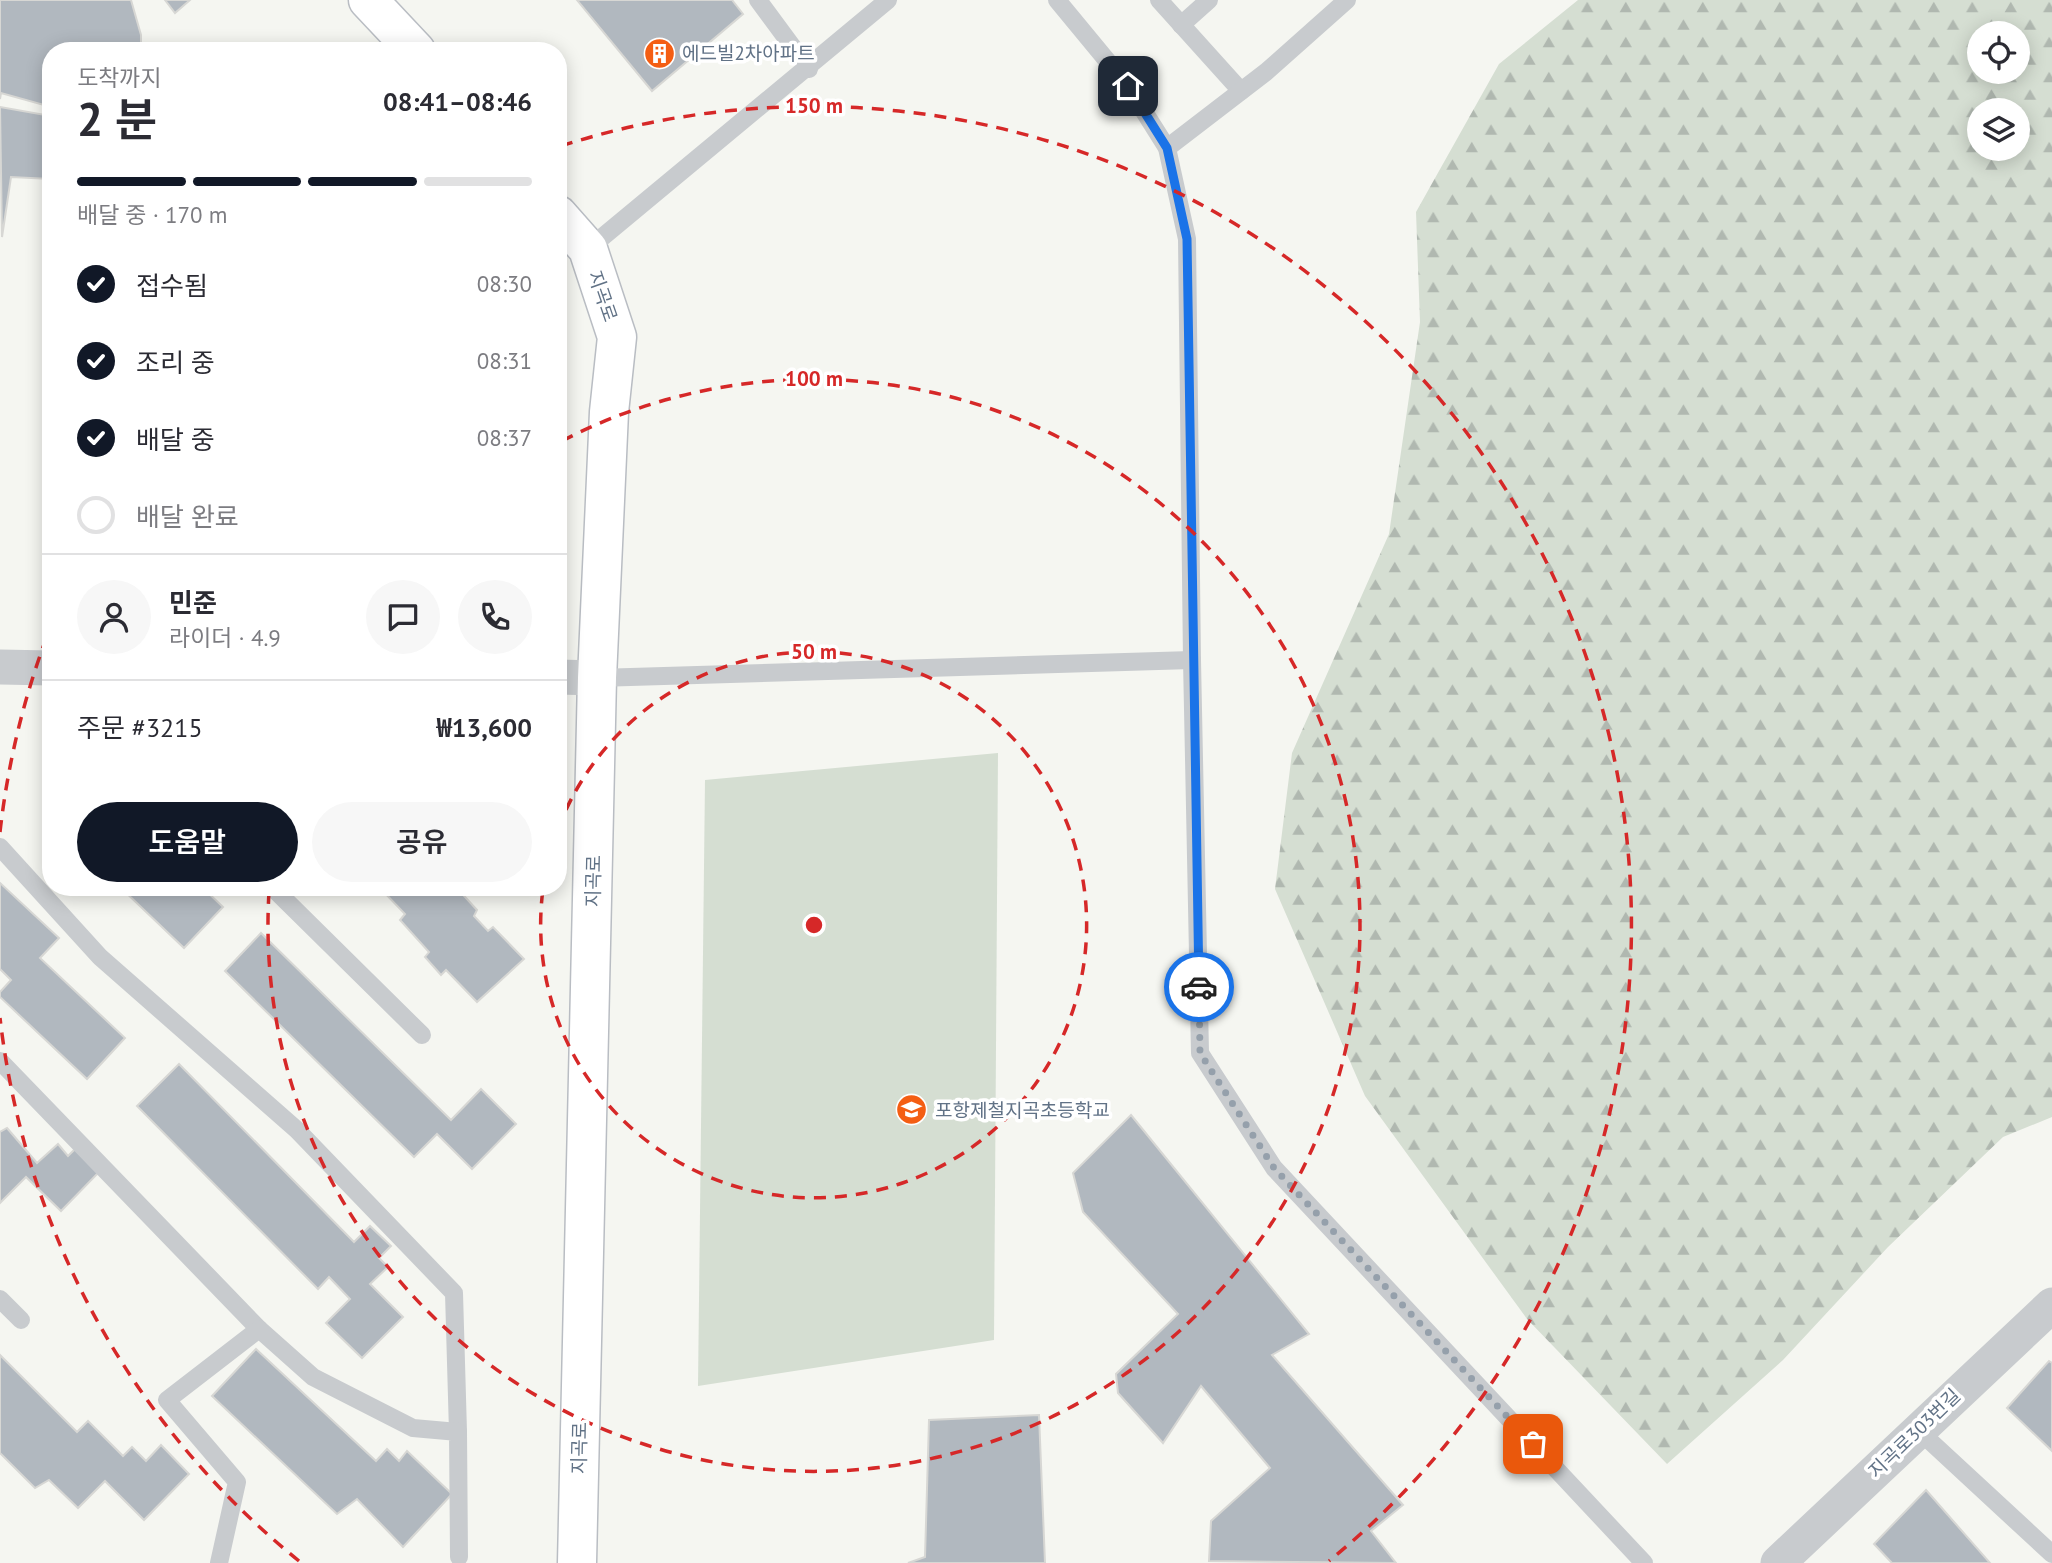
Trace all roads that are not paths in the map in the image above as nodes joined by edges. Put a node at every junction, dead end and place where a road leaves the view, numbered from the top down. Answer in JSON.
{"nodes":[{"id":1,"x":368,"y":0,"type":"edge"},
{"id":2,"x":758,"y":0,"type":"edge"},
{"id":3,"x":888,"y":0,"type":"edge"},
{"id":4,"x":1057,"y":0,"type":"edge"},
{"id":5,"x":1159,"y":0,"type":"edge"},
{"id":6,"x":1209,"y":0,"type":"edge"},
{"id":7,"x":1347,"y":0,"type":"edge"},
{"id":8,"x":1181,"y":25,"type":"junction"},
{"id":9,"x":408,"y":42,"type":"edge"},
{"id":10,"x":809,"y":69,"type":"junction"},
{"id":11,"x":1241,"y":91,"type":"junction"},
{"id":12,"x":1167,"y":148,"type":"junction"},
{"id":13,"x":567,"y":226,"type":"edge"},
{"id":14,"x":587,"y":249,"type":"junction"},
{"id":15,"x":1192,"y":660,"type":"junction"},
{"id":16,"x":0,"y":667,"type":"edge"},
{"id":17,"x":42,"y":668,"type":"edge"},
{"id":18,"x":567,"y":677,"type":"edge"},
{"id":19,"x":597,"y":678,"type":"junction"},
{"id":20,"x":0,"y":847,"type":"edge"},
{"id":21,"x":42,"y":893,"type":"edge"},
{"id":22,"x":45,"y":896,"type":"edge"},
{"id":23,"x":281,"y":896,"type":"edge"},
{"id":24,"x":422,"y":1035,"type":"dead end"},
{"id":25,"x":0,"y":1061,"type":"edge"},
{"id":26,"x":0,"y":1299,"type":"edge"},
{"id":27,"x":2052,"y":1304,"type":"edge"},
{"id":28,"x":21,"y":1320,"type":"dead end"},
{"id":29,"x":258,"y":1329,"type":"junction"},
{"id":30,"x":1918,"y":1430,"type":"junction"},
{"id":31,"x":458,"y":1432,"type":"junction"},
{"id":32,"x":2052,"y":1555,"type":"edge"},
{"id":33,"x":459,"y":1557,"type":"dead end"},
{"id":34,"x":219,"y":1563,"type":"edge"},
{"id":35,"x":576,"y":1563,"type":"edge"},
{"id":36,"x":1644,"y":1563,"type":"edge"},
{"id":37,"x":1778,"y":1563,"type":"edge"}],
"edges":[{"from":1,"to":9,"type":"main road"},
{"from":2,"to":10,"type":"lane"},
{"from":3,"to":10,"type":"lane"},
{"from":4,"to":12,"type":"lane"},
{"from":5,"to":8,"type":"lane"},
{"from":6,"to":8,"type":"lane"},
{"from":7,"to":11,"type":"lane"},
{"from":8,"to":11,"type":"lane"},
{"from":10,"to":14,"type":"lane"},
{"from":11,"to":12,"type":"lane"},
{"from":12,"to":15,"type":"lane"},
{"from":13,"to":14,"type":"main road","name":"지곡로"},
{"from":14,"to":19,"type":"main road","name":"지곡로"},
{"from":15,"to":19,"type":"lane"},
{"from":15,"to":36,"type":"lane"},
{"from":16,"to":17,"type":"street"},
{"from":18,"to":19,"type":"street"},
{"from":19,"to":35,"type":"main road","name":"지곡로"},
{"from":20,"to":21,"type":"lane"},
{"from":22,"to":31,"type":"lane"},
{"from":23,"to":24,"type":"lane"},
{"from":25,"to":29,"type":"lane"},
{"from":26,"to":28,"type":"lane"},
{"from":27,"to":30,"type":"street","name":"지곡로303번길"},
{"from":29,"to":31,"type":"lane"},
{"from":29,"to":34,"type":"lane"},
{"from":30,"to":32,"type":"lane"},
{"from":30,"to":37,"type":"street","name":"지곡로303번길"},
{"from":31,"to":33,"type":"lane"}]}
